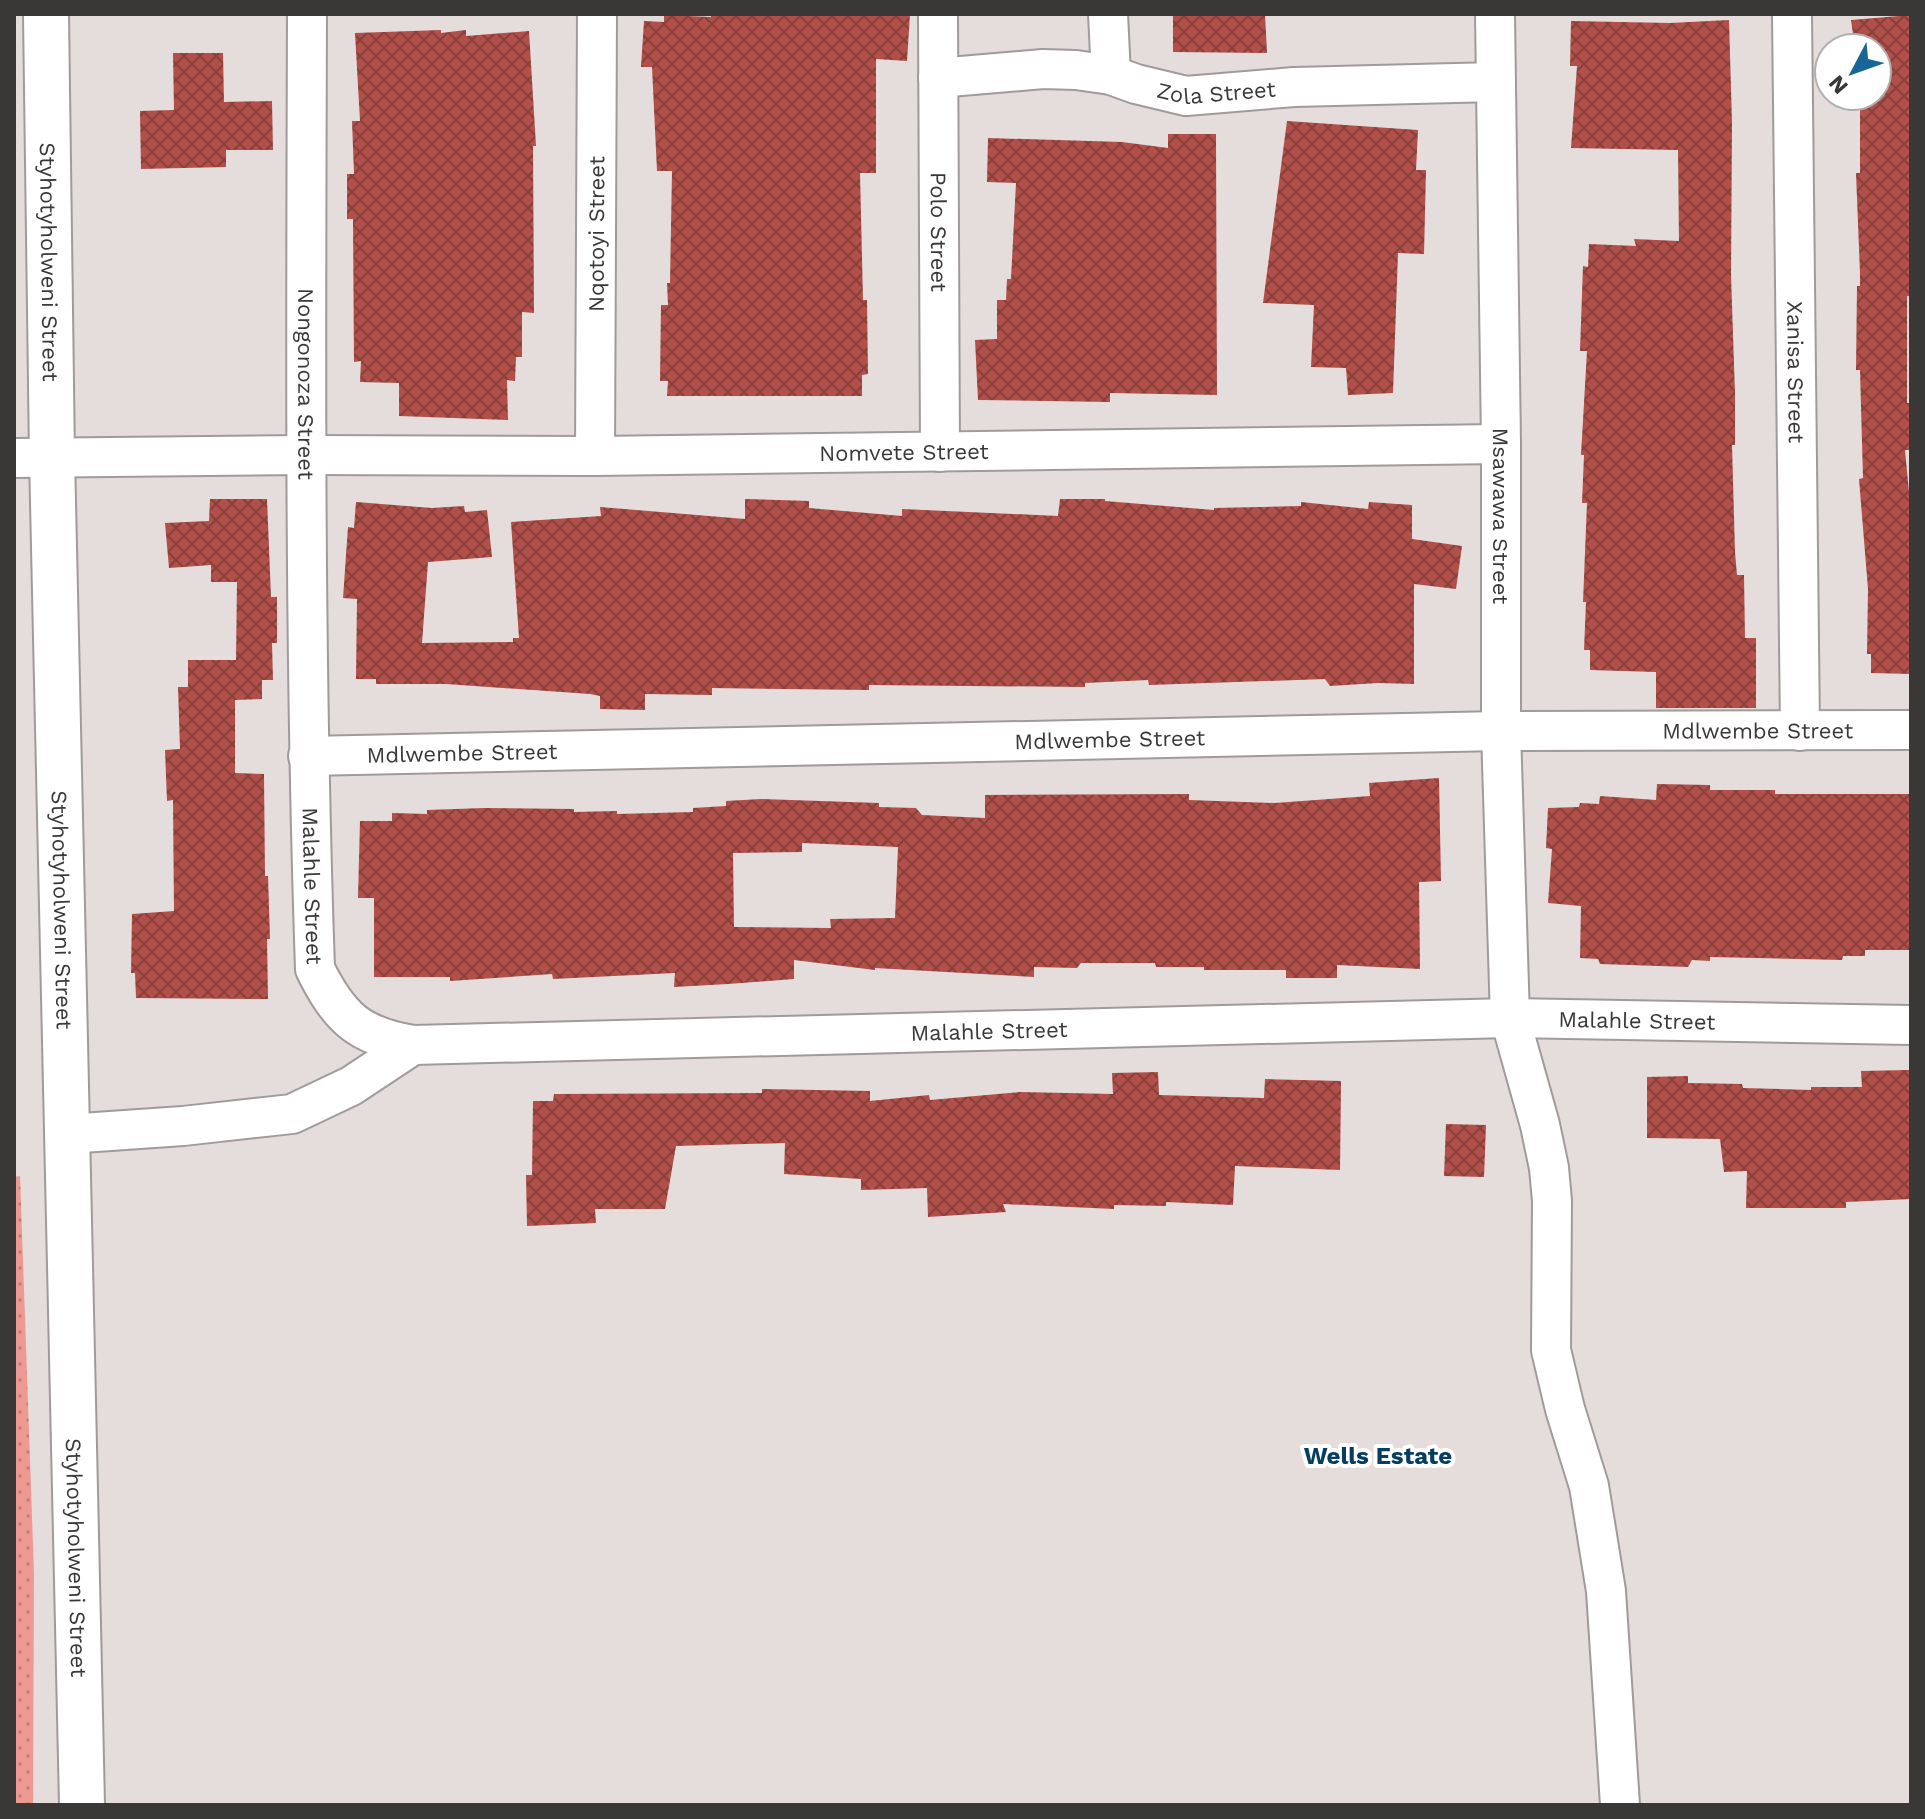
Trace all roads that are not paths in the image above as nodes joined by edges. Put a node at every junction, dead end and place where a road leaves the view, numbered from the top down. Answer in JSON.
{"nodes":[{"id":1,"x":46,"y":14,"type":"edge"},
{"id":2,"x":307,"y":14,"type":"edge"},
{"id":3,"x":597,"y":14,"type":"edge"},
{"id":4,"x":938,"y":14,"type":"edge"},
{"id":5,"x":1108,"y":14,"type":"edge"},
{"id":6,"x":1495,"y":14,"type":"edge"},
{"id":7,"x":1792,"y":14,"type":"edge"},
{"id":8,"x":1111,"y":75,"type":"junction"},
{"id":9,"x":938,"y":78,"type":"junction"},
{"id":10,"x":1496,"y":82,"type":"junction"},
{"id":11,"x":1501,"y":444,"type":"junction"},
{"id":12,"x":940,"y":452,"type":"junction"},
{"id":13,"x":305,"y":455,"type":"junction"},
{"id":14,"x":595,"y":456,"type":"junction"},
{"id":15,"x":33,"y":458,"type":"edge"},
{"id":16,"x":1911,"y":730,"type":"edge"},
{"id":17,"x":1501,"y":731,"type":"junction"},
{"id":18,"x":1800,"y":731,"type":"junction"},
{"id":19,"x":308,"y":756,"type":"junction"},
{"id":20,"x":1510,"y":1018,"type":"junction"},
{"id":21,"x":1911,"y":1025,"type":"edge"},
{"id":22,"x":413,"y":1045,"type":"junction"},
{"id":23,"x":67,"y":1134,"type":"junction"},
{"id":24,"x":82,"y":1805,"type":"edge"},
{"id":25,"x":1620,"y":1805,"type":"edge"}],
"edges":[{"from":1,"to":15,"type":"street","name":"Styhotyholweni Street"},
{"from":2,"to":13,"type":"street","name":"Nongonoza Street"},
{"from":3,"to":14,"type":"street","name":"Nqotoyi Street"},
{"from":4,"to":9,"type":"street","name":"Polo Street"},
{"from":5,"to":8,"type":"street"},
{"from":6,"to":10,"type":"street","name":"Msawawa Street"},
{"from":7,"to":18,"type":"street","name":"Xanisa Street"},
{"from":8,"to":9,"type":"street","name":"Zola Street"},
{"from":8,"to":10,"type":"street","name":"Zola Street"},
{"from":9,"to":12,"type":"street","name":"Polo Street"},
{"from":10,"to":11,"type":"street","name":"Msawawa Street"},
{"from":11,"to":12,"type":"street","name":"Nomvete Street"},
{"from":11,"to":17,"type":"street","name":"Msawawa Street"},
{"from":12,"to":14,"type":"street","name":"Nomvete Street"},
{"from":13,"to":14,"type":"street","name":"Nomvete Street"},
{"from":13,"to":15,"type":"street","name":"Nomvete Street"},
{"from":13,"to":19,"type":"street","name":"Nongonoza Street"},
{"from":15,"to":23,"type":"street","name":"Styhotyholweni Street"},
{"from":16,"to":18,"type":"street","name":"Mdlwembe Street"},
{"from":17,"to":18,"type":"street","name":"Mdlwembe Street"},
{"from":17,"to":19,"type":"street","name":"Mdlwembe Street"},
{"from":17,"to":20,"type":"street","name":"Msawawa Street"},
{"from":19,"to":22,"type":"street","name":"Malahle Street"},
{"from":20,"to":21,"type":"street","name":"Malahle Street"},
{"from":20,"to":22,"type":"street","name":"Malahle Street"},
{"from":20,"to":25,"type":"street","name":"Msawawa Street"},
{"from":22,"to":23,"type":"street"},
{"from":23,"to":24,"type":"street","name":"Styhotyholweni Street"}]}
